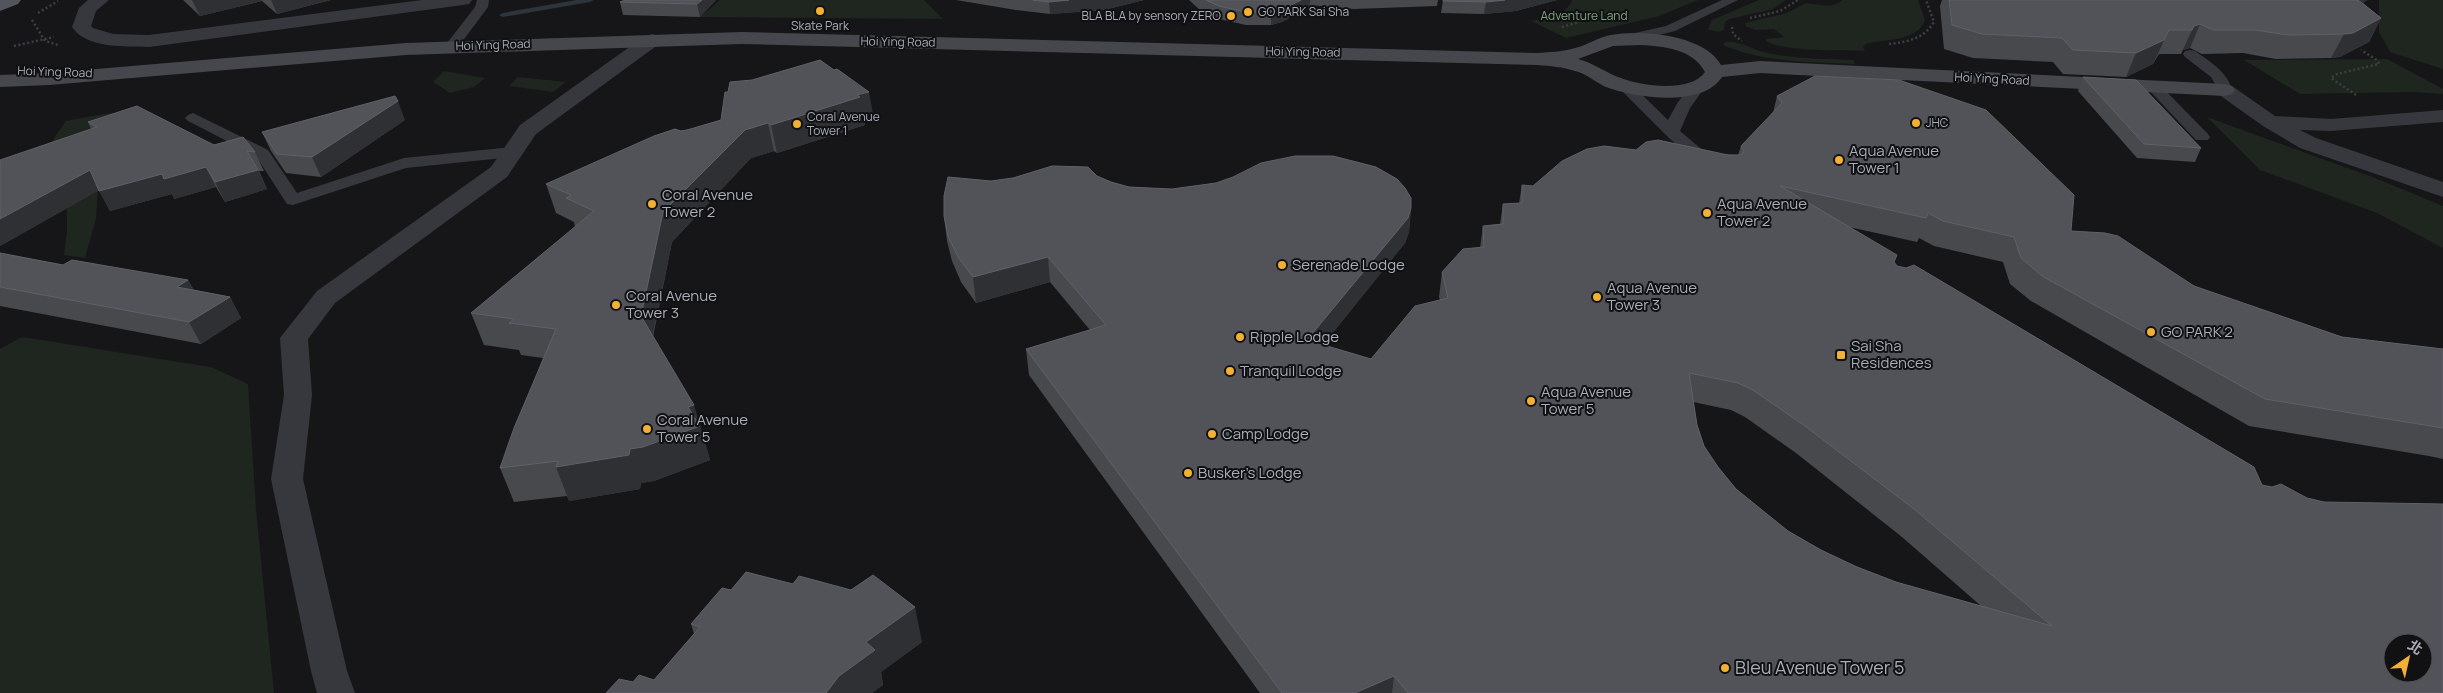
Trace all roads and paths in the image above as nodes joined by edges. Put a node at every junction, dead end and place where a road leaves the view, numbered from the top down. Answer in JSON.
{"nodes":[{"id":1,"x":12,"y":0,"type":"edge"},
{"id":2,"x":100,"y":0,"type":"edge"},
{"id":3,"x":463,"y":0,"type":"edge"},
{"id":4,"x":1732,"y":0,"type":"edge"},
{"id":5,"x":1926,"y":0,"type":"edge"},
{"id":6,"x":482,"y":4,"type":"edge"},
{"id":7,"x":0,"y":6,"type":"edge"},
{"id":8,"x":54,"y":37,"type":"dead end"},
{"id":9,"x":1669,"y":37,"type":"junction"},
{"id":10,"x":652,"y":40,"type":"junction"},
{"id":11,"x":1885,"y":45,"type":"dead end"},
{"id":12,"x":14,"y":46,"type":"dead end"},
{"id":13,"x":450,"y":47,"type":"junction"},
{"id":14,"x":2361,"y":50,"type":"edge"},
{"id":15,"x":1700,"y":54,"type":"junction"},
{"id":16,"x":2190,"y":54,"type":"edge"},
{"id":17,"x":1588,"y":60,"type":"junction"},
{"id":18,"x":1760,"y":68,"type":"junction"},
{"id":19,"x":0,"y":69,"type":"edge"},
{"id":20,"x":1715,"y":72,"type":"junction"},
{"id":21,"x":110,"y":73,"type":"junction"},
{"id":22,"x":0,"y":81,"type":"edge"},
{"id":23,"x":1625,"y":86,"type":"junction"},
{"id":24,"x":2154,"y":86,"type":"junction"},
{"id":25,"x":1698,"y":87,"type":"junction"},
{"id":26,"x":2225,"y":90,"type":"junction"},
{"id":27,"x":2357,"y":96,"type":"dead end"},
{"id":28,"x":2443,"y":116,"type":"edge"},
{"id":29,"x":193,"y":118,"type":"dead end"},
{"id":30,"x":2270,"y":122,"type":"junction"},
{"id":31,"x":1672,"y":131,"type":"junction"},
{"id":32,"x":2202,"y":137,"type":"dead end"},
{"id":33,"x":513,"y":152,"type":"junction"},
{"id":34,"x":1720,"y":170,"type":"edge"},
{"id":35,"x":2443,"y":190,"type":"edge"},
{"id":36,"x":336,"y":693,"type":"edge"}],
"edges":[{"from":1,"to":7,"type":"main road"},
{"from":2,"to":3,"type":"street"},
{"from":4,"to":9,"type":"lane"},
{"from":5,"to":11,"type":"path"},
{"from":6,"to":13,"type":"lane"},
{"from":8,"to":12,"type":"path"},
{"from":9,"to":15,"type":"street","name":"Hoi Ying Road"},
{"from":9,"to":17,"type":"street","name":"Hoi Ying Road"},
{"from":10,"to":13,"type":"street","name":"Hoi Ying Road"},
{"from":10,"to":17,"type":"street","name":"Hoi Ying Road"},
{"from":10,"to":33,"type":"street"},
{"from":13,"to":21,"type":"street","name":"Hoi Ying Road"},
{"from":14,"to":27,"type":"path"},
{"from":15,"to":18,"type":"street","name":"Hoi Ying Road"},
{"from":15,"to":20,"type":"street"},
{"from":16,"to":26,"type":"lane"},
{"from":17,"to":23,"type":"street","name":"Hoi Ying Road"},
{"from":18,"to":20,"type":"street","name":"Hoi Ying Road"},
{"from":18,"to":24,"type":"street","name":"Hoi Ying Road"},
{"from":19,"to":21,"type":"street","name":"Hoi Ying Road"},
{"from":20,"to":25,"type":"street"},
{"from":21,"to":22,"type":"street","name":"Hoi Ying Road"},
{"from":23,"to":25,"type":"street","name":"Hoi Ying Road"},
{"from":23,"to":31,"type":"lane"},
{"from":24,"to":26,"type":"street","name":"Hoi Ying Road"},
{"from":24,"to":32,"type":"lane"},
{"from":25,"to":31,"type":"lane"},
{"from":26,"to":30,"type":"street"},
{"from":28,"to":30,"type":"street"},
{"from":29,"to":33,"type":"lane"},
{"from":30,"to":35,"type":"street"},
{"from":31,"to":34,"type":"lane"},
{"from":33,"to":36,"type":"street"}]}
